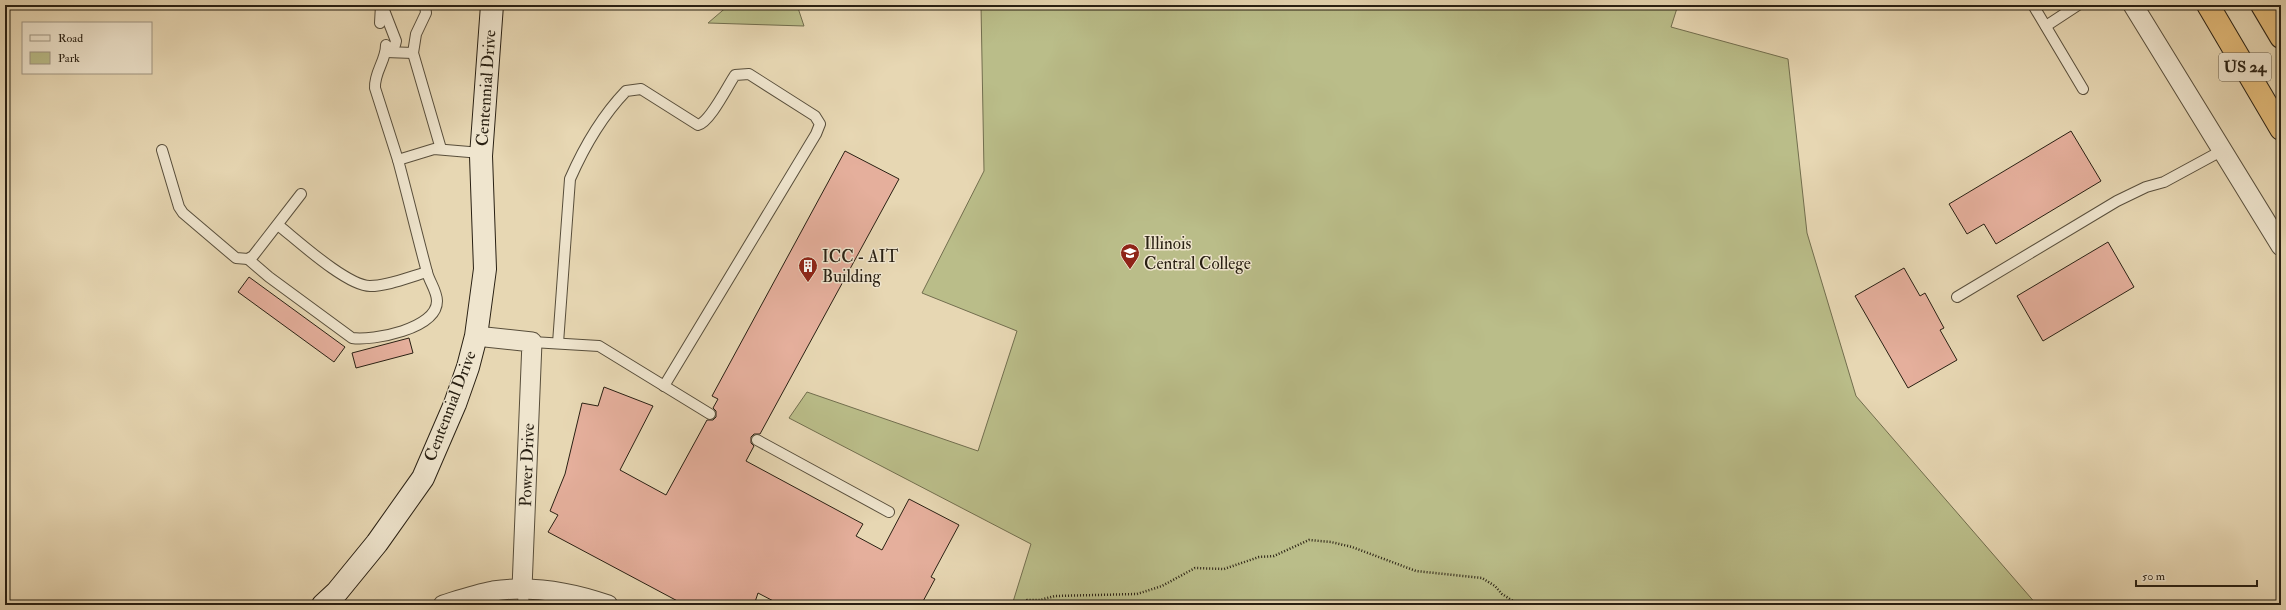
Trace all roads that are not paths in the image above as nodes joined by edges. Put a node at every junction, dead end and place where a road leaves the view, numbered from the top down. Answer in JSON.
{"nodes":[{"id":1,"x":382,"y":5,"type":"edge"},
{"id":2,"x":425,"y":5,"type":"edge"},
{"id":3,"x":492,"y":5,"type":"edge"},
{"id":4,"x":2033,"y":5,"type":"edge"},
{"id":5,"x":2078,"y":5,"type":"edge"},
{"id":6,"x":2133,"y":5,"type":"edge"},
{"id":7,"x":2208,"y":5,"type":"edge"},
{"id":8,"x":2262,"y":5,"type":"edge"},
{"id":9,"x":380,"y":23,"type":"dead end"},
{"id":10,"x":2046,"y":26,"type":"junction"},
{"id":11,"x":2281,"y":36,"type":"edge"},
{"id":12,"x":386,"y":49,"type":"junction"},
{"id":13,"x":413,"y":54,"type":"junction"},
{"id":14,"x":2083,"y":89,"type":"dead end"},
{"id":15,"x":2281,"y":129,"type":"edge"},
{"id":16,"x":441,"y":149,"type":"junction"},
{"id":17,"x":162,"y":150,"type":"dead end"},
{"id":18,"x":2223,"y":150,"type":"junction"},
{"id":19,"x":481,"y":153,"type":"junction"},
{"id":20,"x":398,"y":160,"type":"junction"},
{"id":21,"x":301,"y":194,"type":"dead end"},
{"id":22,"x":278,"y":225,"type":"junction"},
{"id":23,"x":2281,"y":246,"type":"edge"},
{"id":24,"x":248,"y":259,"type":"junction"},
{"id":25,"x":427,"y":272,"type":"junction"},
{"id":26,"x":1957,"y":297,"type":"dead end"},
{"id":27,"x":476,"y":336,"type":"junction"},
{"id":28,"x":532,"y":342,"type":"junction"},
{"id":29,"x":558,"y":343,"type":"junction"},
{"id":30,"x":664,"y":386,"type":"junction"},
{"id":31,"x":710,"y":414,"type":"dead end"},
{"id":32,"x":757,"y":440,"type":"dead end"},
{"id":33,"x":889,"y":512,"type":"dead end"},
{"id":34,"x":523,"y":597,"type":"edge"},
{"id":35,"x":323,"y":605,"type":"edge"},
{"id":36,"x":443,"y":605,"type":"edge"},
{"id":37,"x":608,"y":605,"type":"edge"}],
"edges":[{"from":1,"to":9,"type":"lane"},
{"from":1,"to":12,"type":"lane"},
{"from":2,"to":13,"type":"lane"},
{"from":3,"to":19,"type":"main road","name":"Centennial Drive"},
{"from":4,"to":10,"type":"lane"},
{"from":5,"to":10,"type":"lane"},
{"from":6,"to":18,"type":"street"},
{"from":7,"to":15,"type":"highway","number":"US 24"},
{"from":8,"to":11,"type":"highway","number":"US 24"},
{"from":10,"to":14,"type":"lane"},
{"from":12,"to":13,"type":"lane"},
{"from":12,"to":20,"type":"lane"},
{"from":13,"to":16,"type":"lane"},
{"from":16,"to":19,"type":"lane"},
{"from":16,"to":20,"type":"lane"},
{"from":17,"to":24,"type":"lane"},
{"from":18,"to":23,"type":"street"},
{"from":18,"to":26,"type":"lane"},
{"from":19,"to":27,"type":"main road","name":"Centennial Drive"},
{"from":20,"to":25,"type":"lane"},
{"from":21,"to":22,"type":"lane"},
{"from":22,"to":24,"type":"lane"},
{"from":22,"to":25,"type":"lane"},
{"from":24,"to":25,"type":"lane"},
{"from":27,"to":28,"type":"street"},
{"from":27,"to":35,"type":"main road","name":"Centennial Drive"},
{"from":28,"to":29,"type":"lane"},
{"from":28,"to":34,"type":"street","name":"Power Drive"},
{"from":29,"to":30,"type":"lane"},
{"from":29,"to":30,"type":"lane"},
{"from":30,"to":31,"type":"lane"},
{"from":32,"to":33,"type":"lane"},
{"from":34,"to":36,"type":"street"},
{"from":34,"to":37,"type":"street"}]}
